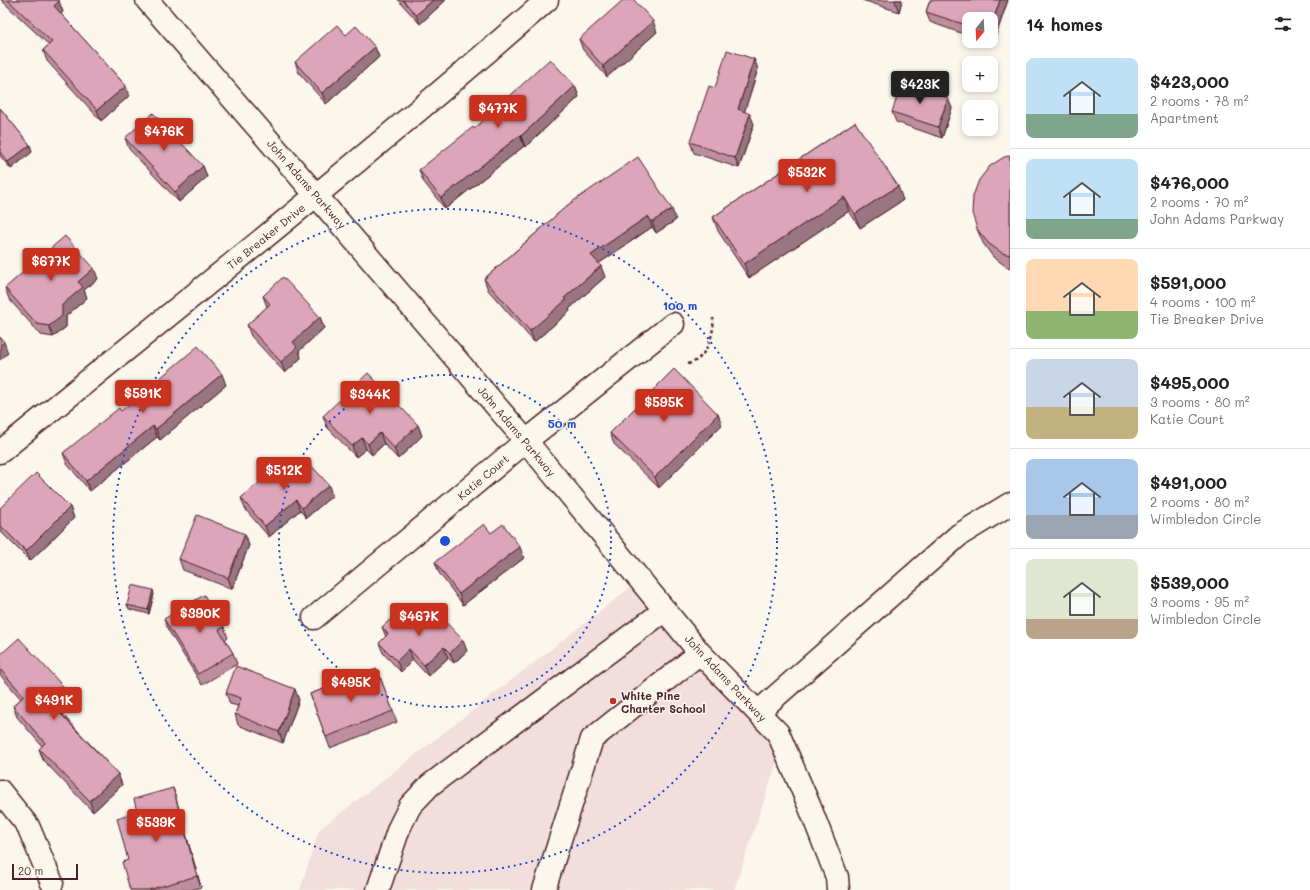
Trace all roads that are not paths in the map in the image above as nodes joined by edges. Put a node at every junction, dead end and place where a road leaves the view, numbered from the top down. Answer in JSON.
{"nodes":[{"id":1,"x":147,"y":0,"type":"edge"},
{"id":2,"x":547,"y":0,"type":"edge"},
{"id":3,"x":316,"y":195,"type":"junction"},
{"id":4,"x":673,"y":324,"type":"dead end"},
{"id":5,"x":526,"y":440,"type":"junction"},
{"id":6,"x":0,"y":452,"type":"edge"},
{"id":7,"x":1010,"y":504,"type":"edge"},
{"id":8,"x":665,"y":610,"type":"junction"},
{"id":9,"x":314,"y":618,"type":"dead end"},
{"id":10,"x":700,"y":654,"type":"junction"},
{"id":11,"x":758,"y":712,"type":"junction"},
{"id":12,"x":0,"y":791,"type":"edge"},
{"id":13,"x":52,"y":883,"type":"dead end"},
{"id":14,"x":378,"y":890,"type":"edge"},
{"id":15,"x":544,"y":890,"type":"edge"},
{"id":16,"x":838,"y":890,"type":"edge"}],
"edges":[{"from":1,"to":3,"type":"street","name":"John Adams Parkway"},
{"from":2,"to":3,"type":"street","name":"Tie Breaker Drive"},
{"from":3,"to":5,"type":"street","name":"John Adams Parkway"},
{"from":3,"to":6,"type":"street","name":"Tie Breaker Drive"},
{"from":4,"to":5,"type":"street","name":"Katie Court"},
{"from":5,"to":8,"type":"street","name":"John Adams Parkway"},
{"from":5,"to":9,"type":"street","name":"Katie Court"},
{"from":7,"to":11,"type":"street"},
{"from":8,"to":10,"type":"street","name":"John Adams Parkway"},
{"from":8,"to":14,"type":"street"},
{"from":10,"to":11,"type":"street","name":"John Adams Parkway"},
{"from":10,"to":15,"type":"street"},
{"from":11,"to":16,"type":"street","name":"John Adams Parkway"},
{"from":12,"to":13,"type":"street"}]}
